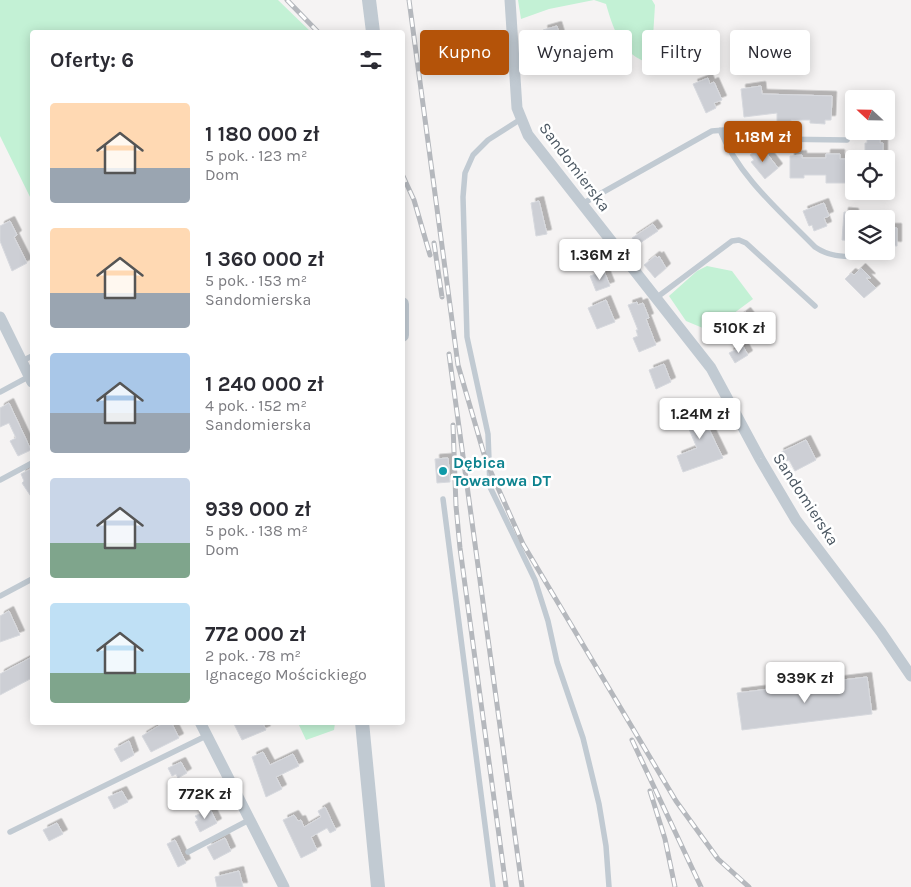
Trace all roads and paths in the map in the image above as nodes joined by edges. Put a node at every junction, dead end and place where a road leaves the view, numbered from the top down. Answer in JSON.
{"nodes":[{"id":1,"x":369,"y":0,"type":"edge"},
{"id":2,"x":510,"y":0,"type":"edge"},
{"id":3,"x":373,"y":30,"type":"edge"},
{"id":4,"x":521,"y":119,"type":"junction"},
{"id":5,"x":720,"y":130,"type":"junction"},
{"id":6,"x":845,"y":140,"type":"edge"},
{"id":7,"x":582,"y":204,"type":"junction"},
{"id":8,"x":845,"y":256,"type":"edge"},
{"id":9,"x":656,"y":298,"type":"junction"},
{"id":10,"x":815,"y":306,"type":"dead end"},
{"id":11,"x":0,"y":317,"type":"edge"},
{"id":12,"x":27,"y":358,"type":"edge"},
{"id":13,"x":30,"y":374,"type":"edge"},
{"id":14,"x":30,"y":379,"type":"edge"},
{"id":15,"x":0,"y":392,"type":"edge"},
{"id":16,"x":30,"y":464,"type":"edge"},
{"id":17,"x":0,"y":480,"type":"edge"},
{"id":18,"x":443,"y":498,"type":"dead end"},
{"id":19,"x":30,"y":580,"type":"edge"},
{"id":20,"x":0,"y":596,"type":"edge"},
{"id":21,"x":911,"y":676,"type":"edge"},
{"id":22,"x":201,"y":725,"type":"edge"},
{"id":23,"x":362,"y":725,"type":"edge"},
{"id":24,"x":206,"y":736,"type":"junction"},
{"id":25,"x":248,"y":820,"type":"junction"},
{"id":26,"x":10,"y":832,"type":"dead end"},
{"id":27,"x":188,"y":852,"type":"dead end"},
{"id":28,"x":284,"y":887,"type":"edge"},
{"id":29,"x":378,"y":887,"type":"edge"},
{"id":30,"x":493,"y":887,"type":"edge"},
{"id":31,"x":609,"y":887,"type":"edge"}],
"edges":[{"from":1,"to":3,"type":"street"},
{"from":2,"to":4,"type":"street","name":"Sandomierska"},
{"from":4,"to":7,"type":"street","name":"Sandomierska"},
{"from":4,"to":31,"type":"lane"},
{"from":5,"to":6,"type":"lane"},
{"from":5,"to":7,"type":"lane"},
{"from":5,"to":8,"type":"lane"},
{"from":7,"to":9,"type":"street","name":"Sandomierska"},
{"from":9,"to":10,"type":"lane"},
{"from":9,"to":21,"type":"street","name":"Sandomierska"},
{"from":11,"to":12,"type":"street"},
{"from":12,"to":13,"type":"street"},
{"from":14,"to":15,"type":"lane"},
{"from":16,"to":17,"type":"lane"},
{"from":18,"to":30,"type":"lane"},
{"from":19,"to":20,"type":"lane"},
{"from":22,"to":24,"type":"street"},
{"from":23,"to":29,"type":"street"},
{"from":24,"to":25,"type":"street"},
{"from":24,"to":26,"type":"lane"},
{"from":25,"to":27,"type":"lane"},
{"from":25,"to":28,"type":"street"}]}
